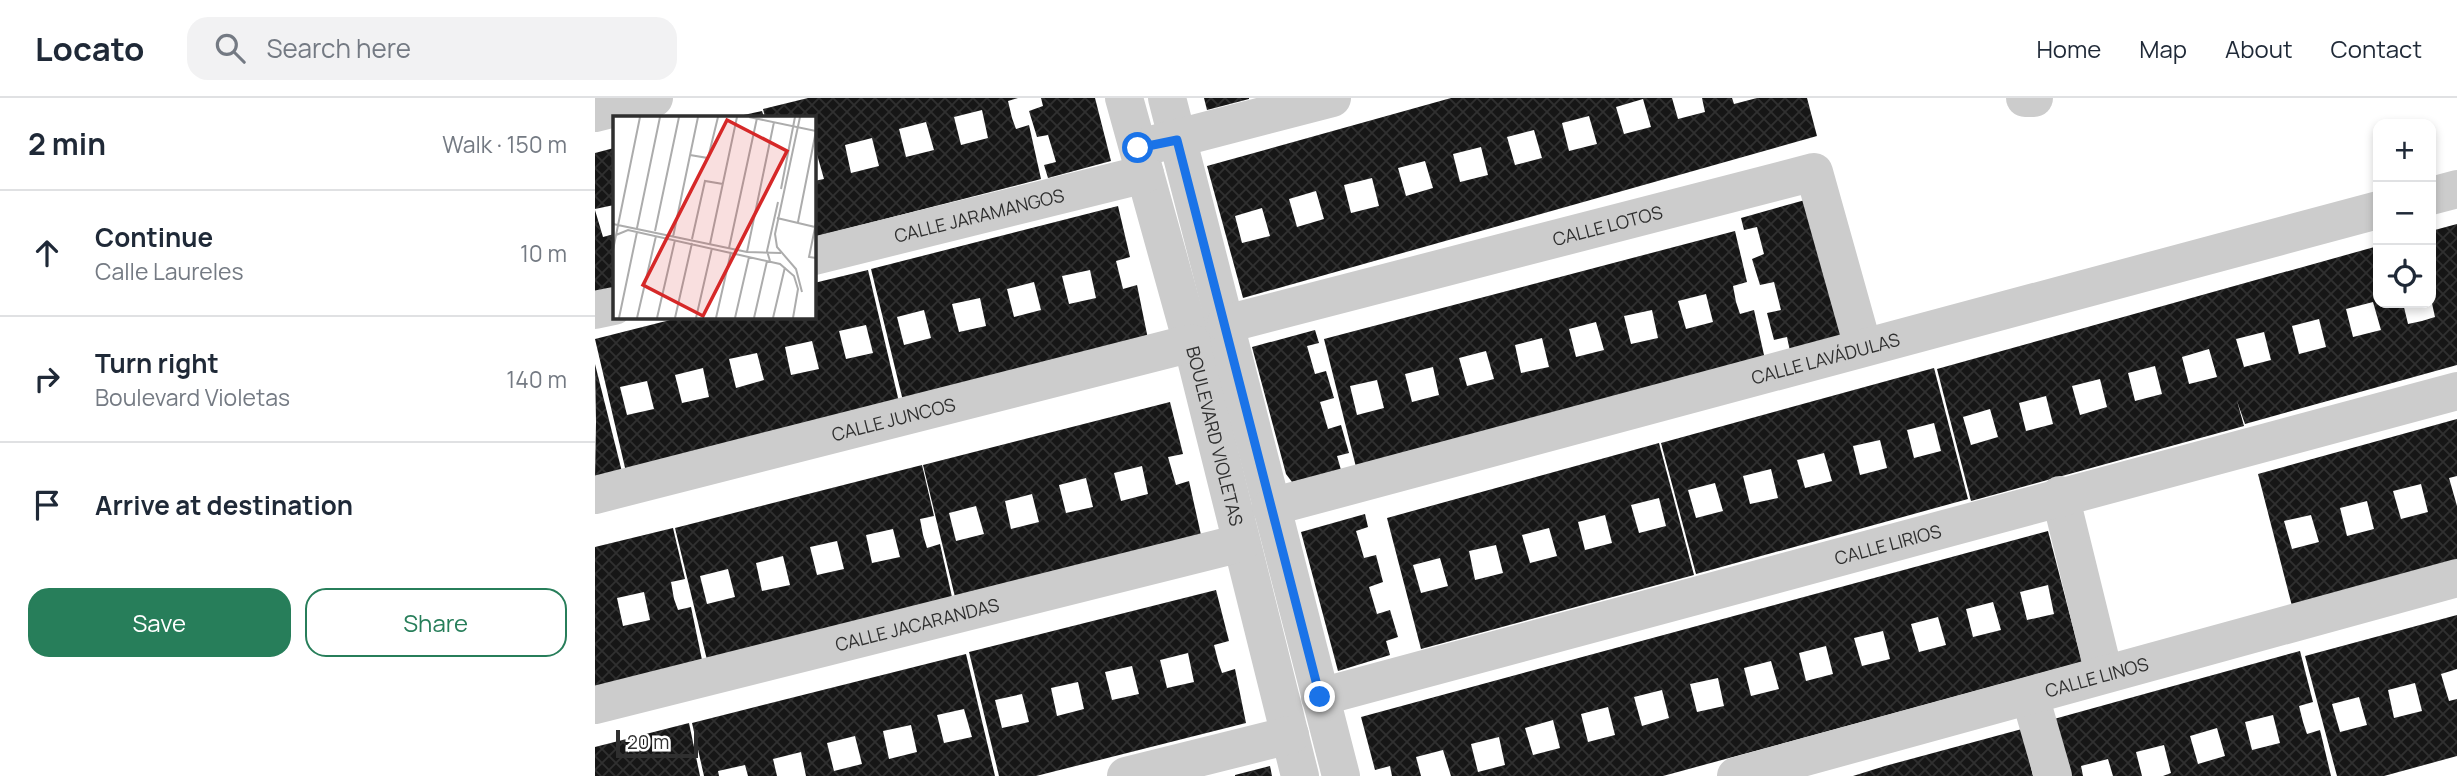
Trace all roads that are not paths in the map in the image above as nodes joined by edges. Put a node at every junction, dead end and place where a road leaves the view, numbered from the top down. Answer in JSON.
{"nodes":[{"id":1,"x":654,"y":98,"type":"edge"},
{"id":2,"x":1124,"y":98,"type":"edge"},
{"id":3,"x":1167,"y":98,"type":"edge"},
{"id":4,"x":1332,"y":98,"type":"edge"},
{"id":5,"x":2025,"y":98,"type":"edge"},
{"id":6,"x":2034,"y":98,"type":"edge"},
{"id":7,"x":595,"y":113,"type":"edge"},
{"id":8,"x":1177,"y":140,"type":"junction"},
{"id":9,"x":1141,"y":161,"type":"junction"},
{"id":10,"x":2457,"y":188,"type":"edge"},
{"id":11,"x":2436,"y":194,"type":"edge"},
{"id":12,"x":2373,"y":211,"type":"edge"},
{"id":13,"x":815,"y":256,"type":"edge"},
{"id":14,"x":613,"y":306,"type":"edge"},
{"id":15,"x":595,"y":310,"type":"edge"},
{"id":16,"x":1226,"y":324,"type":"junction"},
{"id":17,"x":1192,"y":343,"type":"junction"},
{"id":18,"x":1863,"y":347,"type":"junction"},
{"id":19,"x":2457,"y":391,"type":"edge"},
{"id":20,"x":595,"y":495,"type":"edge"},
{"id":21,"x":2060,"y":495,"type":"junction"},
{"id":22,"x":1269,"y":499,"type":"junction"},
{"id":23,"x":1231,"y":500,"type":"junction"},
{"id":24,"x":1241,"y":543,"type":"junction"},
{"id":25,"x":2457,"y":578,"type":"edge"},
{"id":26,"x":2103,"y":674,"type":"junction"},
{"id":27,"x":2030,"y":696,"type":"junction"},
{"id":28,"x":1320,"y":697,"type":"junction"},
{"id":29,"x":595,"y":705,"type":"edge"},
{"id":30,"x":1290,"y":735,"type":"junction"},
{"id":31,"x":1126,"y":776,"type":"edge"},
{"id":32,"x":1300,"y":776,"type":"edge"},
{"id":33,"x":1341,"y":776,"type":"edge"},
{"id":34,"x":1736,"y":776,"type":"edge"},
{"id":35,"x":2053,"y":776,"type":"edge"}],
"edges":[{"from":1,"to":7,"type":"street"},
{"from":2,"to":9,"type":"street","name":"BOULEVARD VIOLETAS"},
{"from":3,"to":8,"type":"street"},
{"from":4,"to":8,"type":"street","name":"CALLE JARAMANGOS"},
{"from":5,"to":6,"type":"street"},
{"from":8,"to":9,"type":"street","name":"CALLE JARAMANGOS"},
{"from":8,"to":16,"type":"street"},
{"from":9,"to":13,"type":"street","name":"CALLE JARAMANGOS"},
{"from":9,"to":17,"type":"street","name":"BOULEVARD VIOLETAS"},
{"from":10,"to":11,"type":"street"},
{"from":12,"to":18,"type":"street","name":"CALLE LAVÁDULAS"},
{"from":14,"to":15,"type":"street"},
{"from":16,"to":18,"type":"street","name":"CALLE LOTOS"},
{"from":16,"to":22,"type":"street"},
{"from":17,"to":20,"type":"street","name":"CALLE JUNCOS"},
{"from":17,"to":23,"type":"street","name":"BOULEVARD VIOLETAS"},
{"from":18,"to":22,"type":"street","name":"CALLE LAVÁDULAS"},
{"from":19,"to":21,"type":"street","name":"CALLE LIRIOS"},
{"from":21,"to":26,"type":"street"},
{"from":21,"to":28,"type":"street","name":"CALLE LIRIOS"},
{"from":22,"to":23,"type":"street","name":"CALLE LAVÁDULAS"},
{"from":22,"to":28,"type":"street"},
{"from":23,"to":24,"type":"street","name":"BOULEVARD VIOLETAS"},
{"from":24,"to":29,"type":"street","name":"CALLE JACARANDAS"},
{"from":24,"to":30,"type":"street","name":"BOULEVARD VIOLETAS"},
{"from":25,"to":26,"type":"street","name":"CALLE LINOS"},
{"from":26,"to":27,"type":"street","name":"CALLE LINOS"},
{"from":27,"to":34,"type":"street","name":"CALLE LINOS"},
{"from":27,"to":35,"type":"street"},
{"from":28,"to":33,"type":"street"},
{"from":30,"to":31,"type":"street"},
{"from":30,"to":32,"type":"street","name":"BOULEVARD VIOLETAS"}]}
